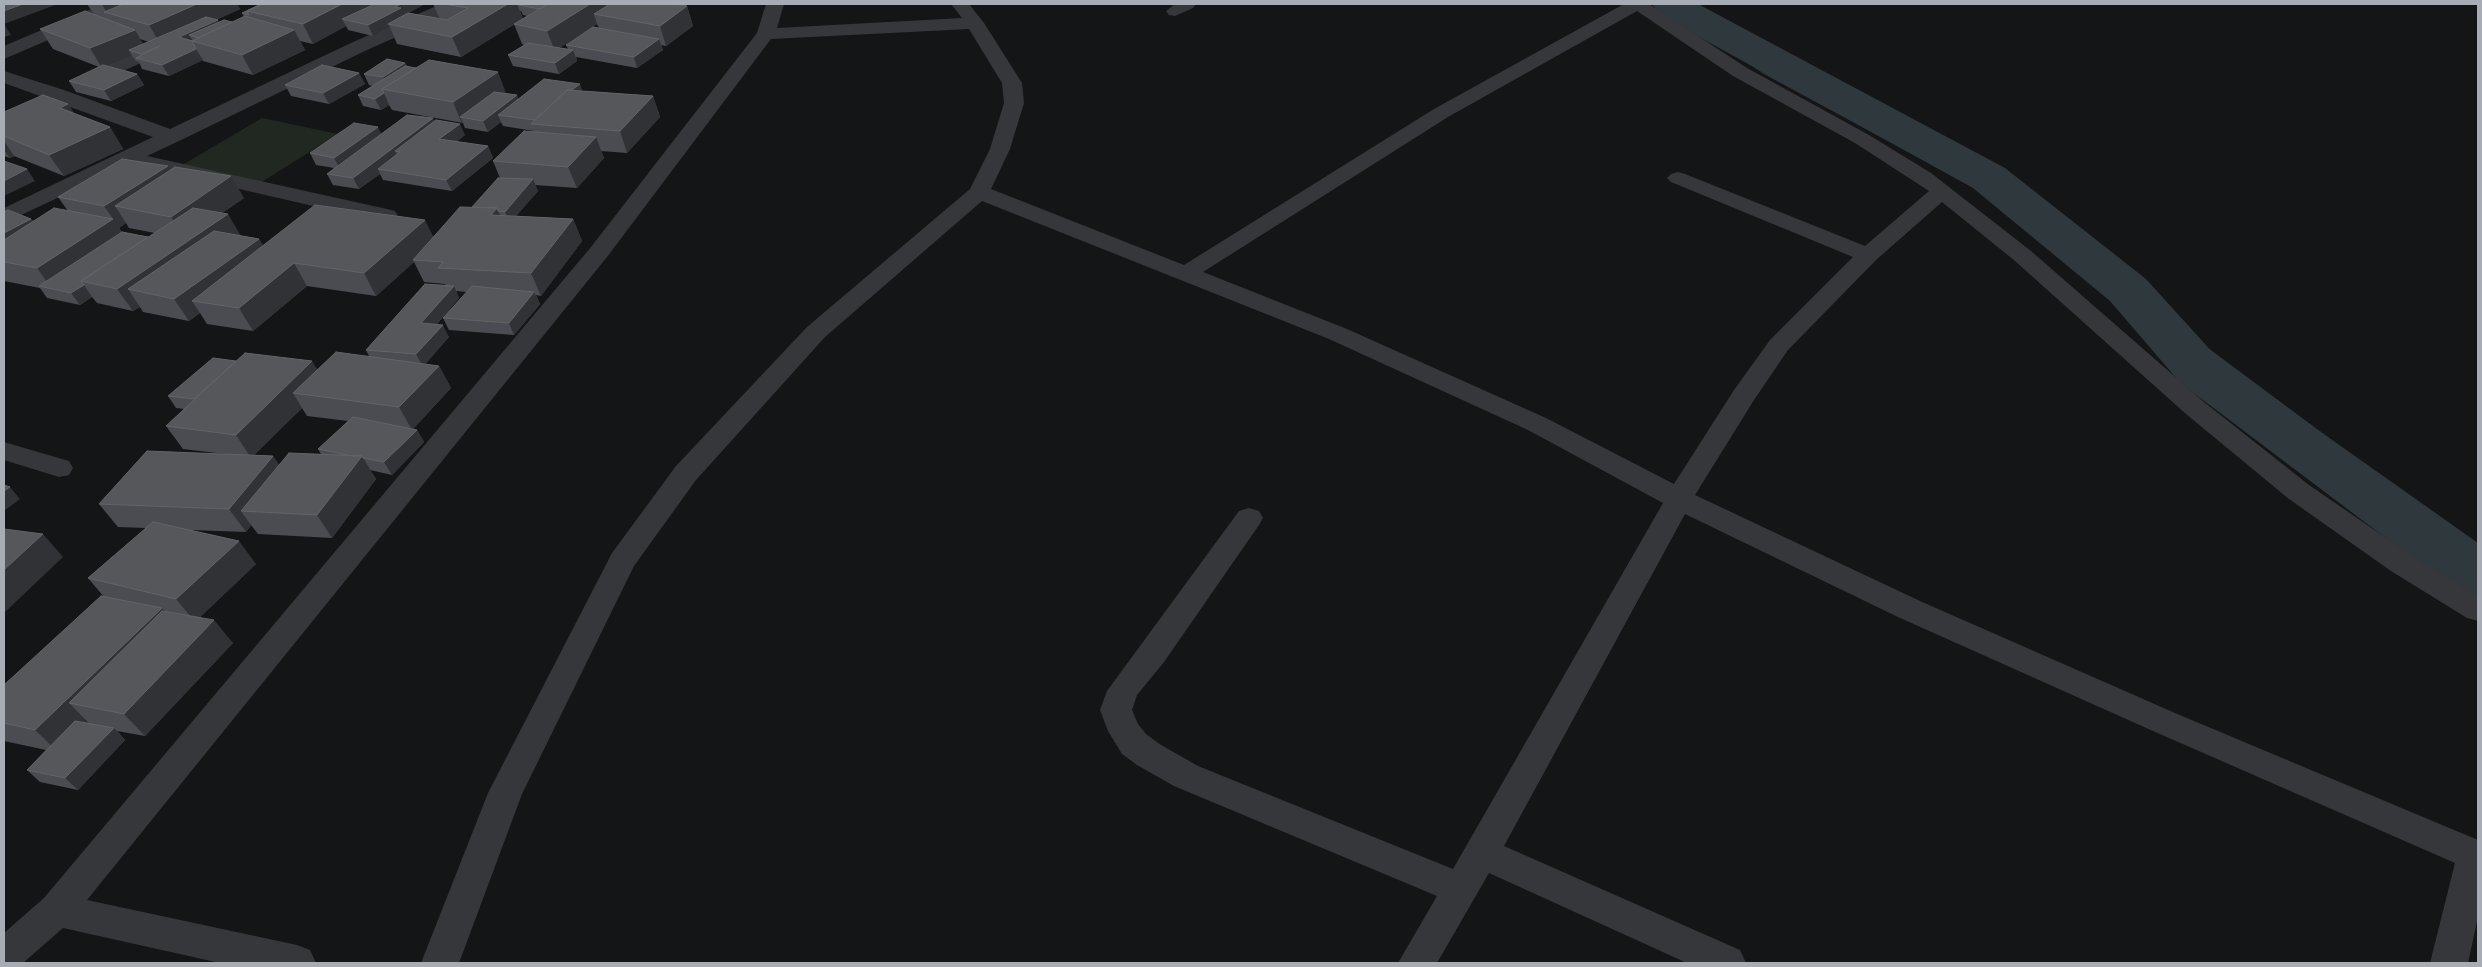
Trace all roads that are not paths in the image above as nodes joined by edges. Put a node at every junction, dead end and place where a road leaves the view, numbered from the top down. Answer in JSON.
{"nodes":[{"id":1,"x":117,"y":4,"type":"edge"},
{"id":2,"x":455,"y":4,"type":"edge"},
{"id":3,"x":775,"y":4,"type":"edge"},
{"id":4,"x":1637,"y":4,"type":"edge"},
{"id":5,"x":968,"y":14,"type":"edge"},
{"id":6,"x":766,"y":34,"type":"junction"},
{"id":7,"x":180,"y":38,"type":"edge"},
{"id":8,"x":4,"y":53,"type":"edge"},
{"id":9,"x":4,"y":77,"type":"edge"},
{"id":10,"x":57,"y":94,"type":"junction"},
{"id":11,"x":172,"y":137,"type":"junction"},
{"id":12,"x":129,"y":158,"type":"junction"},
{"id":13,"x":1678,"y":178,"type":"dead end"},
{"id":14,"x":1942,"y":191,"type":"junction"},
{"id":15,"x":979,"y":192,"type":"junction"},
{"id":16,"x":4,"y":216,"type":"edge"},
{"id":17,"x":387,"y":216,"type":"edge"},
{"id":18,"x":1868,"y":255,"type":"junction"},
{"id":19,"x":1185,"y":274,"type":"junction"},
{"id":20,"x":4,"y":451,"type":"edge"},
{"id":21,"x":59,"y":468,"type":"dead end"},
{"id":22,"x":1679,"y":499,"type":"junction"},
{"id":23,"x":1249,"y":518,"type":"dead end"},
{"id":24,"x":2478,"y":610,"type":"edge"},
{"id":25,"x":1482,"y":853,"type":"junction"},
{"id":26,"x":2477,"y":855,"type":"edge"},
{"id":27,"x":1460,"y":890,"type":"junction"},
{"id":28,"x":57,"y":910,"type":"junction"},
{"id":29,"x":4,"y":956,"type":"edge"},
{"id":30,"x":297,"y":963,"type":"edge"},
{"id":31,"x":440,"y":963,"type":"edge"},
{"id":32,"x":1417,"y":963,"type":"edge"},
{"id":33,"x":1727,"y":963,"type":"edge"},
{"id":34,"x":2449,"y":963,"type":"edge"}],
"edges":[{"from":1,"to":8,"type":"street"},
{"from":2,"to":11,"type":"street"},
{"from":3,"to":6,"type":"street"},
{"from":4,"to":14,"type":"street"},
{"from":4,"to":19,"type":"street"},
{"from":5,"to":6,"type":"street"},
{"from":5,"to":15,"type":"street"},
{"from":6,"to":28,"type":"street"},
{"from":7,"to":10,"type":"street"},
{"from":9,"to":10,"type":"street"},
{"from":10,"to":11,"type":"street"},
{"from":11,"to":12,"type":"street"},
{"from":12,"to":16,"type":"street"},
{"from":12,"to":17,"type":"street"},
{"from":13,"to":18,"type":"street"},
{"from":14,"to":18,"type":"street"},
{"from":14,"to":24,"type":"street"},
{"from":15,"to":19,"type":"street"},
{"from":15,"to":31,"type":"street"},
{"from":18,"to":22,"type":"street"},
{"from":19,"to":22,"type":"street"},
{"from":20,"to":21,"type":"street"},
{"from":22,"to":25,"type":"street"},
{"from":22,"to":26,"type":"street"},
{"from":23,"to":27,"type":"street"},
{"from":25,"to":27,"type":"street"},
{"from":25,"to":33,"type":"street"},
{"from":26,"to":34,"type":"street"},
{"from":27,"to":32,"type":"street"},
{"from":28,"to":29,"type":"street"},
{"from":28,"to":30,"type":"street"}]}
